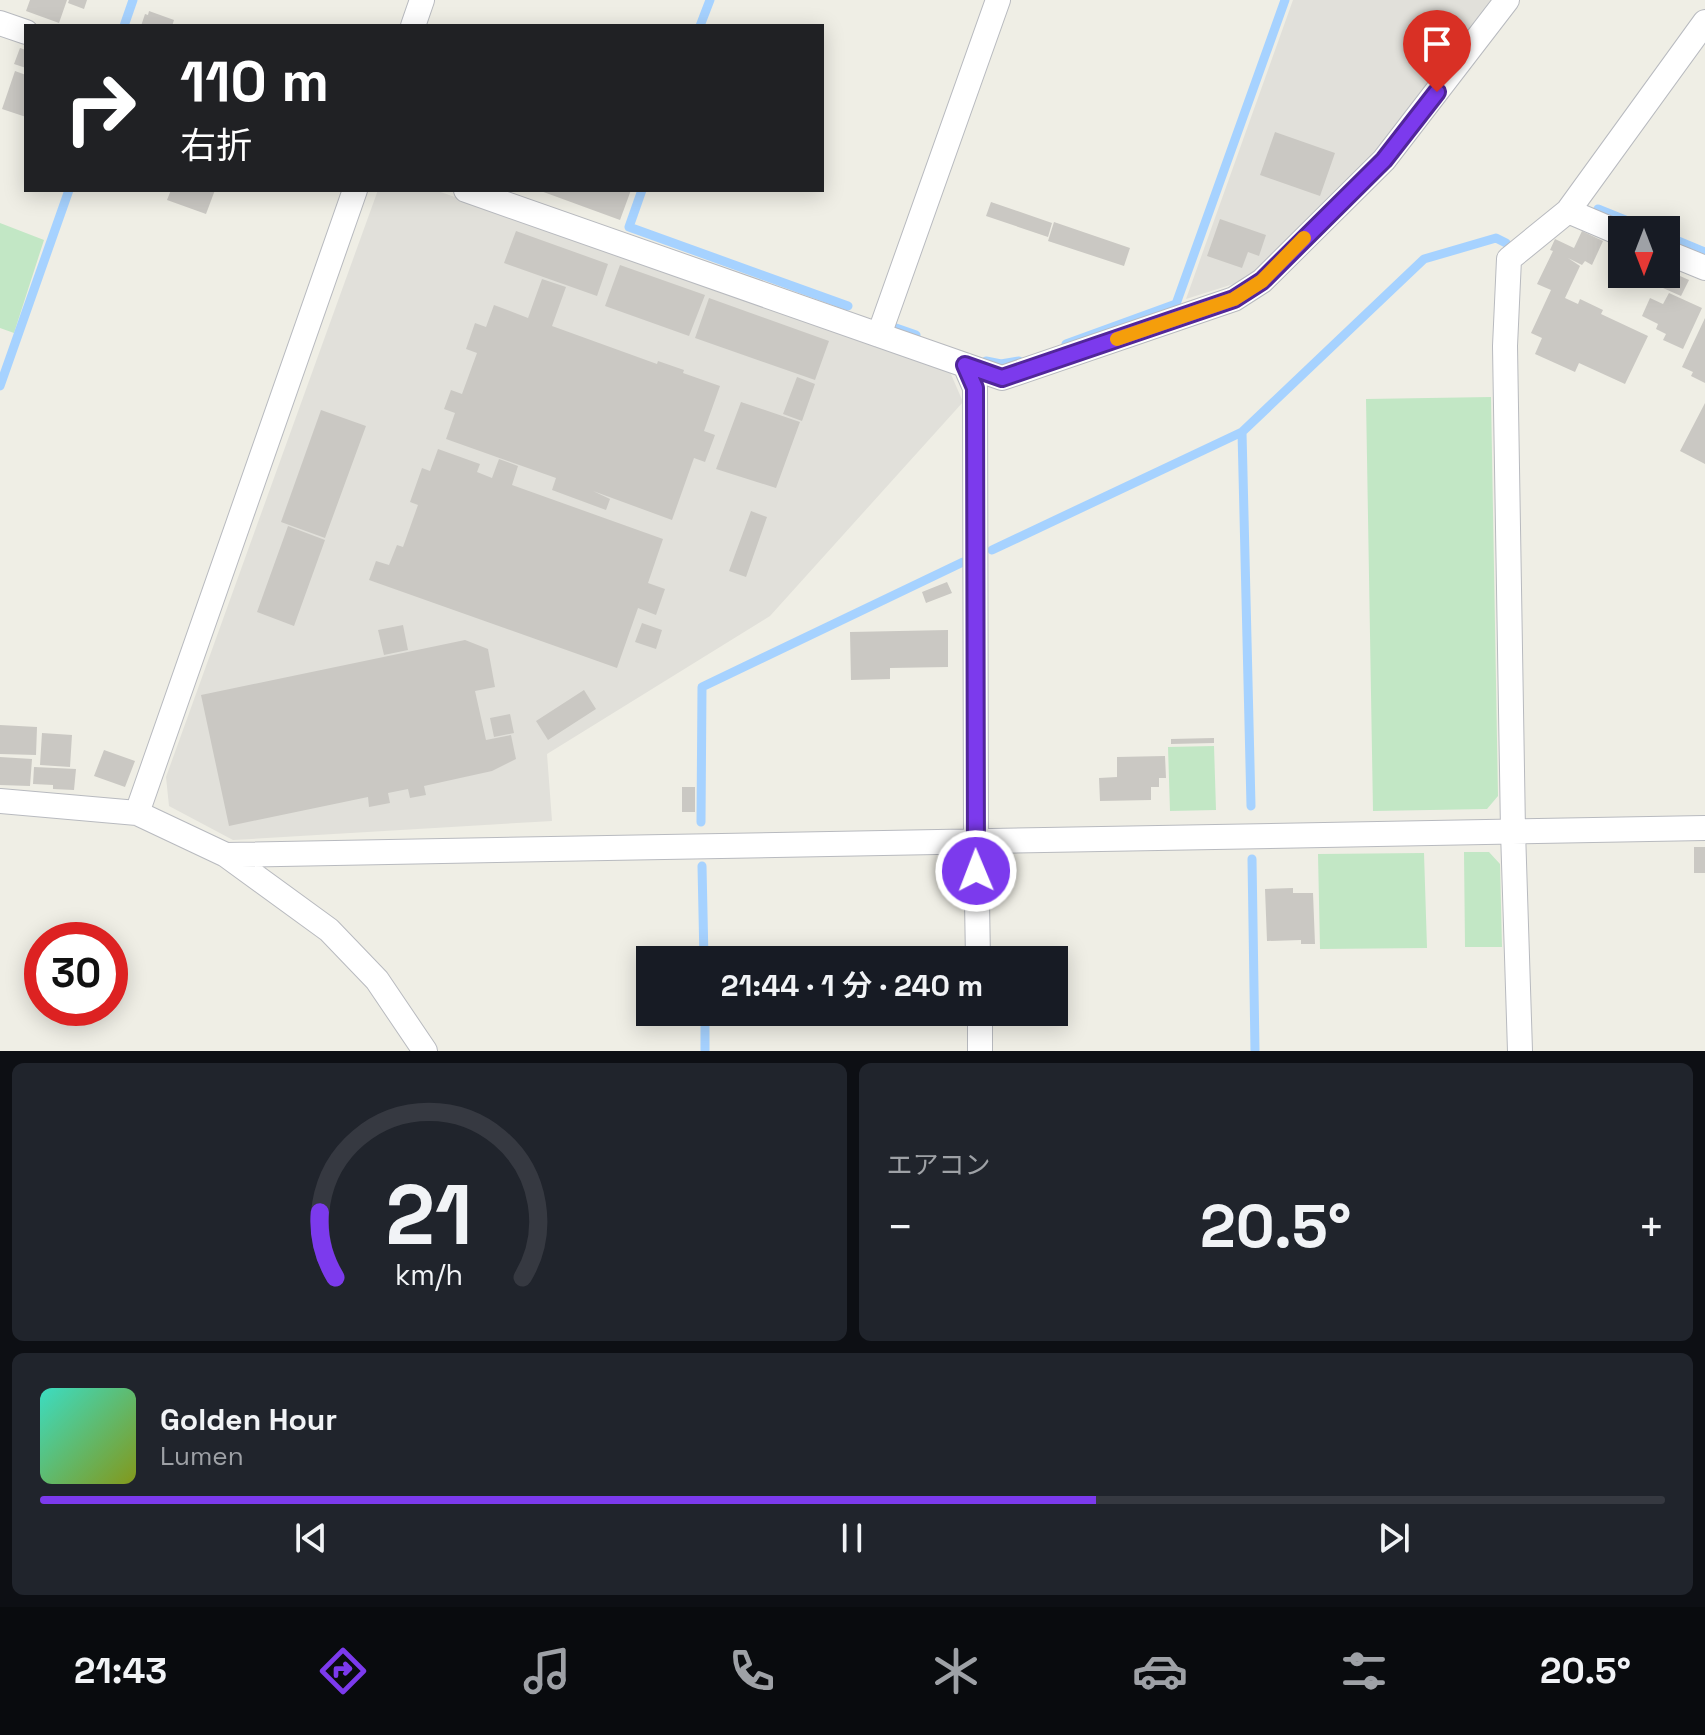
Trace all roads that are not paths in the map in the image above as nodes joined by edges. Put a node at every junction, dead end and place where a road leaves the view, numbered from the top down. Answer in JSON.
{"nodes":[{"id":1,"x":422,"y":0,"type":"edge"},
{"id":2,"x":998,"y":0,"type":"edge"},
{"id":3,"x":1507,"y":0,"type":"edge"},
{"id":4,"x":1705,"y":22,"type":"edge"},
{"id":5,"x":0,"y":23,"type":"edge"},
{"id":6,"x":414,"y":24,"type":"edge"},
{"id":7,"x":24,"y":31,"type":"edge"},
{"id":8,"x":354,"y":192,"type":"edge"},
{"id":9,"x":472,"y":192,"type":"edge"},
{"id":10,"x":1568,"y":211,"type":"junction"},
{"id":11,"x":1608,"y":228,"type":"edge"},
{"id":12,"x":1680,"y":258,"type":"edge"},
{"id":13,"x":1705,"y":268,"type":"edge"},
{"id":14,"x":879,"y":335,"type":"junction"},
{"id":15,"x":965,"y":365,"type":"junction"},
{"id":16,"x":0,"y":801,"type":"edge"},
{"id":17,"x":137,"y":813,"type":"junction"},
{"id":18,"x":1705,"y":828,"type":"edge"},
{"id":19,"x":1513,"y":831,"type":"junction"},
{"id":20,"x":976,"y":841,"type":"junction"},
{"id":21,"x":226,"y":855,"type":"junction"},
{"id":22,"x":978,"y":946,"type":"edge"},
{"id":23,"x":980,"y":1026,"type":"edge"},
{"id":24,"x":425,"y":1051,"type":"edge"},
{"id":25,"x":980,"y":1051,"type":"edge"},
{"id":26,"x":1520,"y":1051,"type":"edge"}],
"edges":[{"from":1,"to":6,"type":"street"},
{"from":2,"to":14,"type":"street"},
{"from":3,"to":15,"type":"street"},
{"from":4,"to":10,"type":"street"},
{"from":5,"to":7,"type":"street"},
{"from":8,"to":17,"type":"street"},
{"from":9,"to":14,"type":"street"},
{"from":10,"to":11,"type":"street"},
{"from":10,"to":19,"type":"street"},
{"from":12,"to":13,"type":"street"},
{"from":14,"to":15,"type":"street"},
{"from":15,"to":20,"type":"street"},
{"from":16,"to":17,"type":"street"},
{"from":17,"to":21,"type":"street"},
{"from":18,"to":19,"type":"street"},
{"from":19,"to":20,"type":"street"},
{"from":19,"to":26,"type":"street"},
{"from":20,"to":21,"type":"street"},
{"from":20,"to":22,"type":"street"},
{"from":21,"to":24,"type":"street"},
{"from":23,"to":25,"type":"street"}]}
